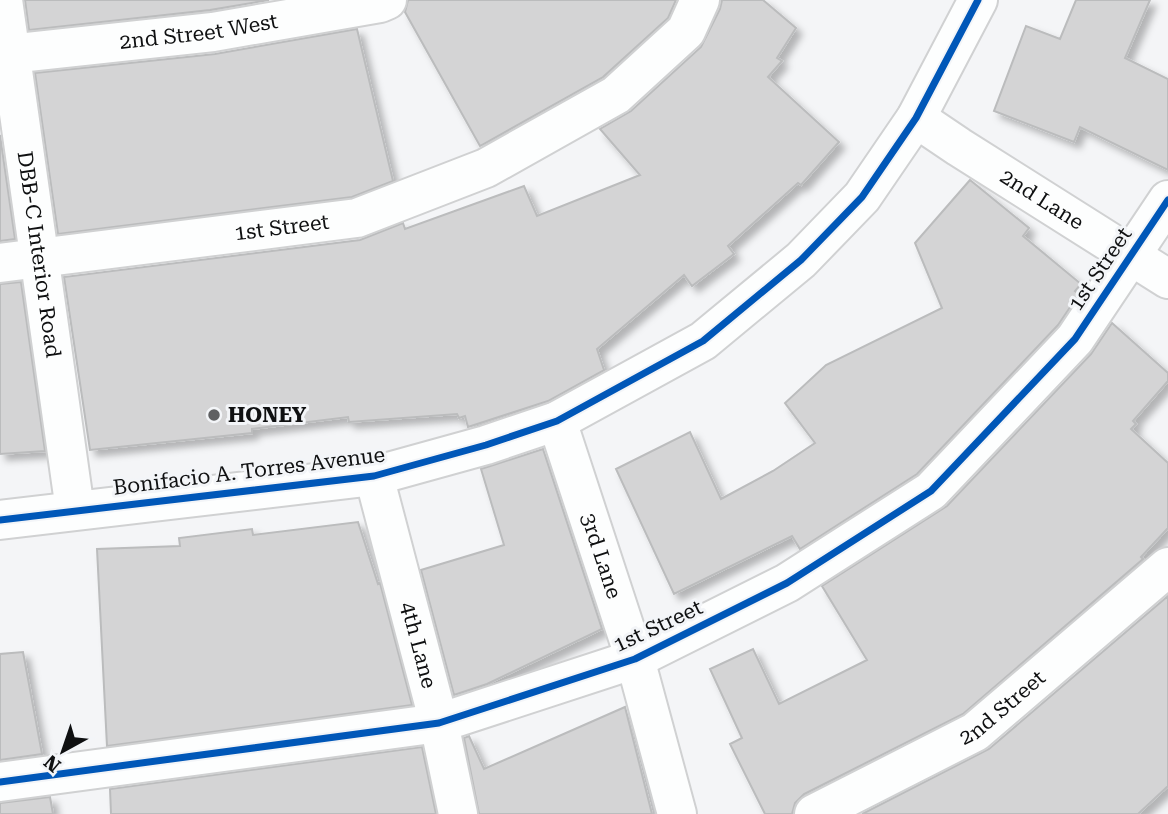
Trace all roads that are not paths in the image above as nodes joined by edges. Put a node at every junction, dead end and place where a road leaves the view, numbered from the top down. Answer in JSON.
{"nodes":[{"id":1,"x":3,"y":0,"type":"edge"},
{"id":2,"x":387,"y":0,"type":"edge"},
{"id":3,"x":700,"y":0,"type":"edge"},
{"id":4,"x":978,"y":0,"type":"edge"},
{"id":5,"x":9,"y":54,"type":"junction"},
{"id":6,"x":916,"y":118,"type":"junction"},
{"id":7,"x":1168,"y":200,"type":"edge"},
{"id":8,"x":1130,"y":257,"type":"junction"},
{"id":9,"x":38,"y":259,"type":"junction"},
{"id":10,"x":0,"y":263,"type":"edge"},
{"id":11,"x":1168,"y":279,"type":"edge"},
{"id":12,"x":557,"y":421,"type":"junction"},
{"id":13,"x":374,"y":476,"type":"junction"},
{"id":14,"x":75,"y":510,"type":"junction"},
{"id":15,"x":0,"y":520,"type":"edge"},
{"id":16,"x":1168,"y":566,"type":"edge"},
{"id":17,"x":635,"y":659,"type":"junction"},
{"id":18,"x":439,"y":723,"type":"junction"},
{"id":19,"x":0,"y":782,"type":"edge"},
{"id":20,"x":458,"y":814,"type":"edge"},
{"id":21,"x":677,"y":814,"type":"edge"},
{"id":22,"x":814,"y":814,"type":"edge"}],
"edges":[{"from":1,"to":5,"type":"street","name":"DBB-C Interior Road"},
{"from":2,"to":5,"type":"street","name":"2nd Street West"},
{"from":3,"to":9,"type":"street","name":"1st Street"},
{"from":4,"to":6,"type":"street","name":"Bonifacio A. Torres Avenue"},
{"from":5,"to":9,"type":"street","name":"DBB-C Interior Road"},
{"from":6,"to":8,"type":"street","name":"2nd Lane"},
{"from":6,"to":12,"type":"street","name":"Bonifacio A. Torres Avenue"},
{"from":7,"to":8,"type":"street","name":"1st Street"},
{"from":8,"to":11,"type":"street","name":"2nd Lane"},
{"from":8,"to":17,"type":"street","name":"1st Street"},
{"from":9,"to":10,"type":"street","name":"1st Street"},
{"from":9,"to":14,"type":"street","name":"DBB-C Interior Road"},
{"from":12,"to":13,"type":"street","name":"Bonifacio A. Torres Avenue"},
{"from":12,"to":17,"type":"street","name":"3rd Lane"},
{"from":13,"to":14,"type":"street","name":"Bonifacio A. Torres Avenue"},
{"from":13,"to":18,"type":"street","name":"4th Lane"},
{"from":14,"to":15,"type":"street","name":"Bonifacio A. Torres Avenue"},
{"from":16,"to":22,"type":"street","name":"2nd Street"},
{"from":17,"to":18,"type":"street","name":"1st Street"},
{"from":17,"to":21,"type":"street","name":"3rd Lane"},
{"from":18,"to":19,"type":"street","name":"1st Street"},
{"from":18,"to":20,"type":"street","name":"4th Lane"}]}
